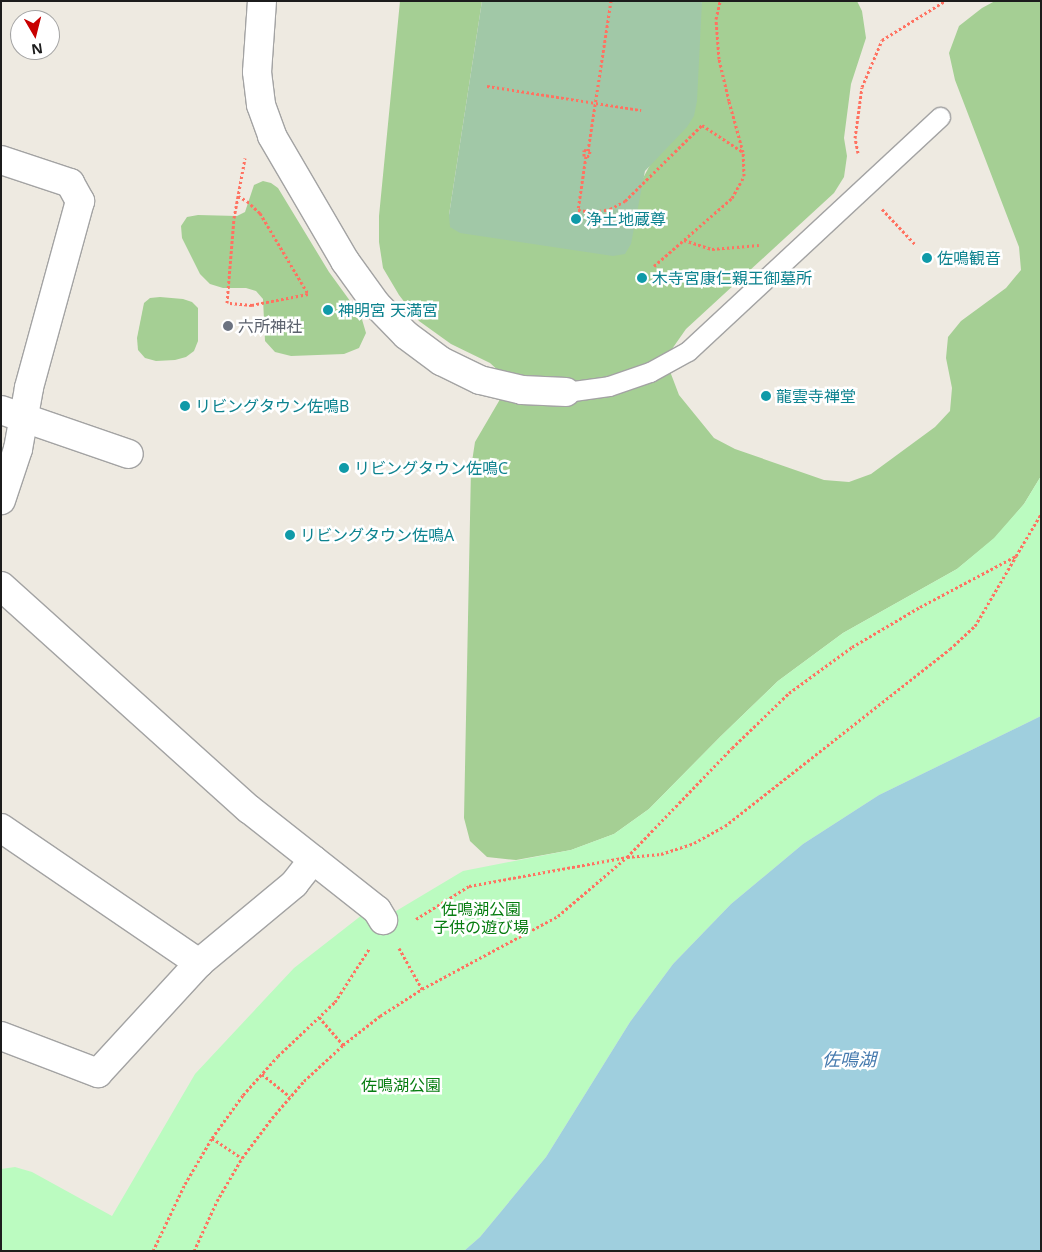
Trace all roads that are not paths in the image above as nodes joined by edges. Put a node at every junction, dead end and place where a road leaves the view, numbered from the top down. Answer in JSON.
{"nodes":[{"id":1,"x":262,"y":1,"type":"edge"},
{"id":2,"x":940,"y":116,"type":"dead end"},
{"id":3,"x":1,"y":160,"type":"edge"},
{"id":4,"x":566,"y":392,"type":"joint"},
{"id":5,"x":12,"y":414,"type":"edge"},
{"id":6,"x":129,"y":454,"type":"dead end"},
{"id":7,"x":1,"y":500,"type":"edge"},
{"id":8,"x":1,"y":586,"type":"edge"},
{"id":9,"x":1,"y":828,"type":"edge"},
{"id":10,"x":313,"y":860,"type":"junction"},
{"id":11,"x":387,"y":927,"type":"road end"},
{"id":12,"x":199,"y":963,"type":"junction"},
{"id":13,"x":1,"y":1036,"type":"edge"}],
"edges":[{"from":1,"to":4,"type":"street"},
{"from":2,"to":4,"type":"lane"},
{"from":3,"to":5,"type":"street"},
{"from":5,"to":6,"type":"street"},
{"from":5,"to":7,"type":"street"},
{"from":8,"to":10,"type":"street"},
{"from":9,"to":12,"type":"street"},
{"from":10,"to":11,"type":"street"},
{"from":10,"to":12,"type":"street"},
{"from":12,"to":13,"type":"street"}]}
